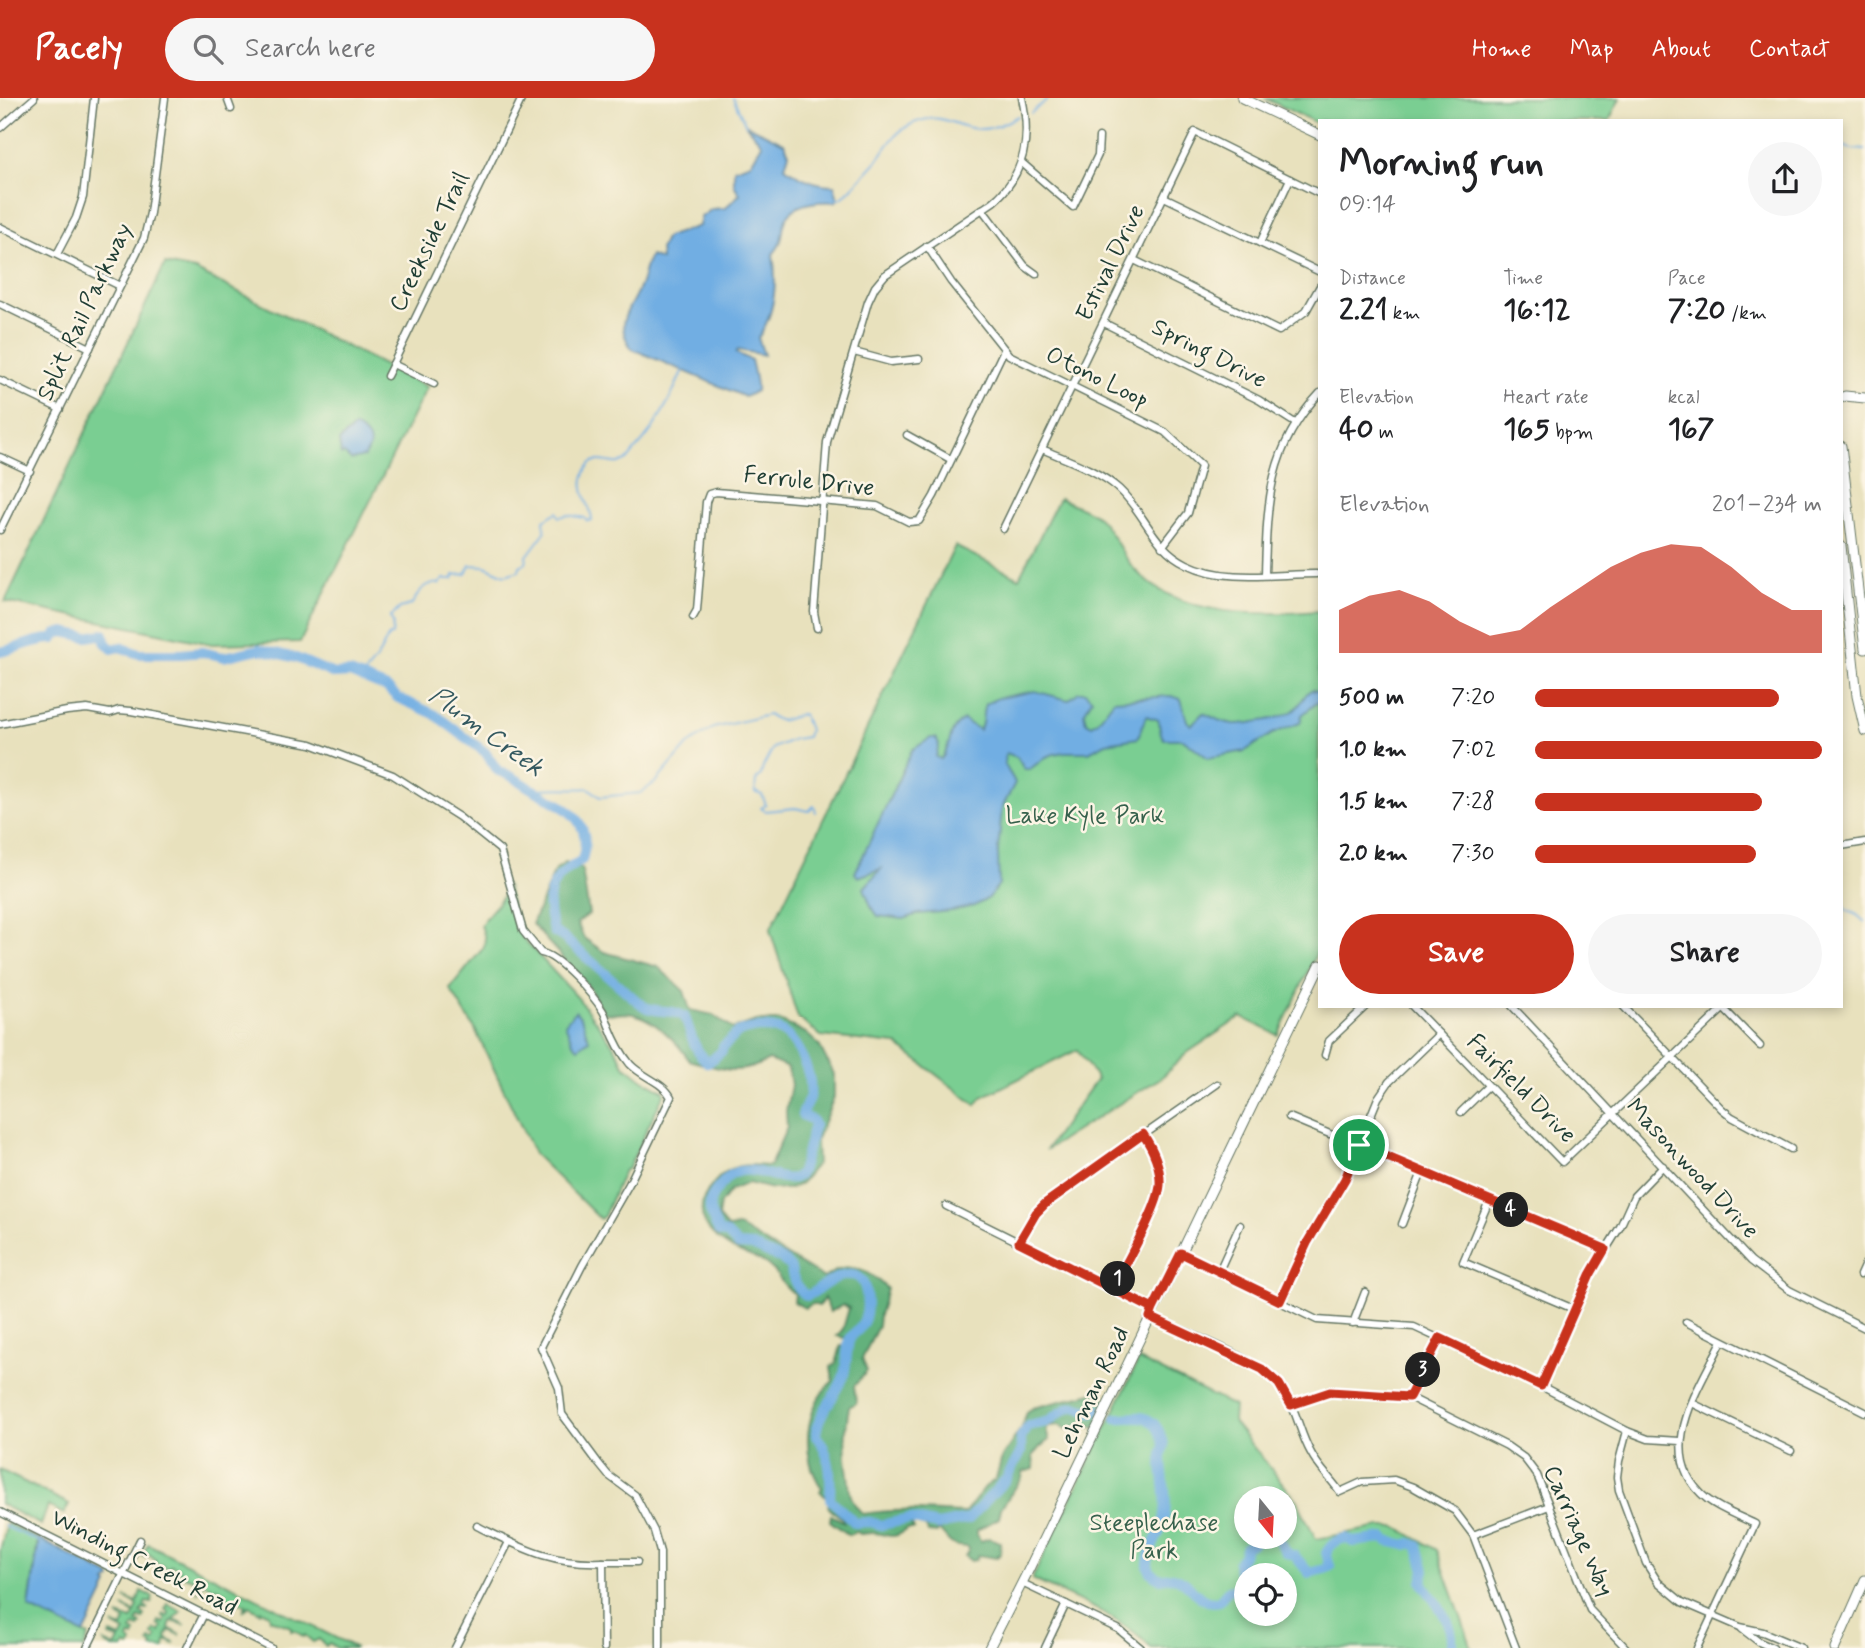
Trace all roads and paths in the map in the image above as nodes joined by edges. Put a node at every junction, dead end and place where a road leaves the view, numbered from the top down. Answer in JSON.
{"nodes":[{"id":1,"x":34,"y":98,"type":"edge"},
{"id":2,"x":94,"y":98,"type":"edge"},
{"id":3,"x":165,"y":98,"type":"edge"},
{"id":4,"x":227,"y":98,"type":"edge"},
{"id":5,"x":522,"y":98,"type":"edge"},
{"id":6,"x":1022,"y":98,"type":"edge"},
{"id":7,"x":1242,"y":98,"type":"edge"},
{"id":8,"x":231,"y":109,"type":"dead end"},
{"id":9,"x":0,"y":128,"type":"edge"},
{"id":10,"x":1318,"y":134,"type":"edge"},
{"id":11,"x":1100,"y":137,"type":"dead end"},
{"id":12,"x":1021,"y":162,"type":"junction"},
{"id":13,"x":1290,"y":179,"type":"junction"},
{"id":14,"x":1318,"y":193,"type":"edge"},
{"id":15,"x":1164,"y":197,"type":"junction"},
{"id":16,"x":982,"y":209,"type":"junction"},
{"id":17,"x":0,"y":227,"type":"edge"},
{"id":18,"x":1260,"y":243,"type":"junction"},
{"id":19,"x":927,"y":246,"type":"junction"},
{"id":20,"x":57,"y":254,"type":"junction"},
{"id":21,"x":1135,"y":260,"type":"junction"},
{"id":22,"x":1318,"y":271,"type":"edge"},
{"id":23,"x":1036,"y":274,"type":"dead end"},
{"id":24,"x":120,"y":286,"type":"junction"},
{"id":25,"x":1318,"y":290,"type":"edge"},
{"id":26,"x":0,"y":304,"type":"edge"},
{"id":27,"x":1104,"y":323,"type":"junction"},
{"id":28,"x":90,"y":348,"type":"junction"},
{"id":29,"x":1004,"y":350,"type":"junction"},
{"id":30,"x":854,"y":352,"type":"junction"},
{"id":31,"x":919,"y":359,"type":"dead end"},
{"id":32,"x":393,"y":364,"type":"junction"},
{"id":33,"x":387,"y":376,"type":"dead end"},
{"id":34,"x":0,"y":380,"type":"edge"},
{"id":35,"x":434,"y":384,"type":"dead end"},
{"id":36,"x":1072,"y":386,"type":"junction"},
{"id":37,"x":1318,"y":395,"type":"edge"},
{"id":38,"x":1843,"y":397,"type":"edge"},
{"id":39,"x":1865,"y":398,"type":"edge"},
{"id":40,"x":60,"y":409,"type":"junction"},
{"id":41,"x":1295,"y":423,"type":"junction"},
{"id":42,"x":907,"y":435,"type":"dead end"},
{"id":43,"x":1042,"y":449,"type":"junction"},
{"id":44,"x":0,"y":457,"type":"edge"},
{"id":45,"x":950,"y":459,"type":"junction"},
{"id":46,"x":1843,"y":463,"type":"edge"},
{"id":47,"x":30,"y":471,"type":"junction"},
{"id":48,"x":821,"y":502,"type":"junction"},
{"id":49,"x":1003,"y":529,"type":"dead end"},
{"id":50,"x":0,"y":530,"type":"edge"},
{"id":51,"x":1162,"y":547,"type":"junction"},
{"id":52,"x":1843,"y":563,"type":"edge"},
{"id":53,"x":1265,"y":574,"type":"junction"},
{"id":54,"x":1315,"y":574,"type":"dead end"},
{"id":55,"x":1859,"y":595,"type":"junction"},
{"id":56,"x":1847,"y":596,"type":"junction"},
{"id":57,"x":693,"y":618,"type":"dead end"},
{"id":58,"x":817,"y":628,"type":"dead end"},
{"id":59,"x":1865,"y":649,"type":"edge"},
{"id":60,"x":0,"y":724,"type":"edge"},
{"id":61,"x":1865,"y":731,"type":"edge"},
{"id":62,"x":1865,"y":842,"type":"edge"},
{"id":63,"x":1843,"y":846,"type":"edge"},
{"id":64,"x":1318,"y":969,"type":"edge"},
{"id":65,"x":1364,"y":1008,"type":"edge"},
{"id":66,"x":1414,"y":1008,"type":"edge"},
{"id":67,"x":1514,"y":1008,"type":"edge"},
{"id":68,"x":1625,"y":1008,"type":"edge"},
{"id":69,"x":1723,"y":1008,"type":"edge"},
{"id":70,"x":1725,"y":1008,"type":"edge"},
{"id":71,"x":1439,"y":1034,"type":"junction"},
{"id":72,"x":1760,"y":1046,"type":"dead end"},
{"id":73,"x":1325,"y":1055,"type":"dead end"},
{"id":74,"x":1673,"y":1059,"type":"junction"},
{"id":75,"x":1217,"y":1084,"type":"dead end"},
{"id":76,"x":1488,"y":1086,"type":"junction"},
{"id":77,"x":1461,"y":1112,"type":"dead end"},
{"id":78,"x":1614,"y":1114,"type":"junction"},
{"id":79,"x":1289,"y":1117,"type":"dead end"},
{"id":80,"x":1143,"y":1134,"type":"junction"},
{"id":81,"x":1359,"y":1145,"type":"junction"},
{"id":82,"x":1791,"y":1149,"type":"dead end"},
{"id":83,"x":1663,"y":1166,"type":"junction"},
{"id":84,"x":1422,"y":1172,"type":"junction"},
{"id":85,"x":1489,"y":1201,"type":"junction"},
{"id":86,"x":946,"y":1206,"type":"dead end"},
{"id":87,"x":1402,"y":1224,"type":"dead end"},
{"id":88,"x":1240,"y":1225,"type":"dead end"},
{"id":89,"x":1019,"y":1242,"type":"junction"},
{"id":90,"x":1605,"y":1249,"type":"junction"},
{"id":91,"x":1181,"y":1253,"type":"junction"},
{"id":92,"x":1865,"y":1264,"type":"edge"},
{"id":93,"x":1219,"y":1271,"type":"junction"},
{"id":94,"x":1860,"y":1275,"type":"dead end"},
{"id":95,"x":1113,"y":1289,"type":"junction"},
{"id":96,"x":1365,"y":1292,"type":"dead end"},
{"id":97,"x":1280,"y":1301,"type":"junction"},
{"id":98,"x":1576,"y":1310,"type":"junction"},
{"id":99,"x":1152,"y":1313,"type":"junction"},
{"id":100,"x":1686,"y":1322,"type":"dead end"},
{"id":101,"x":1353,"y":1323,"type":"junction"},
{"id":102,"x":1865,"y":1328,"type":"edge"},
{"id":103,"x":1440,"y":1338,"type":"junction"},
{"id":104,"x":1722,"y":1341,"type":"junction"},
{"id":105,"x":1541,"y":1386,"type":"junction"},
{"id":106,"x":1409,"y":1397,"type":"junction"},
{"id":107,"x":1692,"y":1403,"type":"junction"},
{"id":108,"x":1291,"y":1405,"type":"junction"},
{"id":109,"x":1865,"y":1412,"type":"edge"},
{"id":110,"x":1627,"y":1431,"type":"junction"},
{"id":111,"x":1680,"y":1441,"type":"junction"},
{"id":112,"x":1791,"y":1451,"type":"dead end"},
{"id":113,"x":1549,"y":1506,"type":"junction"},
{"id":114,"x":0,"y":1512,"type":"edge"},
{"id":115,"x":477,"y":1526,"type":"dead end"},
{"id":116,"x":1473,"y":1535,"type":"junction"},
{"id":117,"x":140,"y":1540,"type":"dead end"},
{"id":118,"x":509,"y":1542,"type":"junction"},
{"id":119,"x":603,"y":1562,"type":"junction"},
{"id":120,"x":637,"y":1562,"type":"dead end"},
{"id":121,"x":123,"y":1573,"type":"junction"},
{"id":122,"x":1865,"y":1580,"type":"edge"},
{"id":123,"x":1022,"y":1583,"type":"junction"},
{"id":124,"x":1066,"y":1604,"type":"junction"},
{"id":125,"x":204,"y":1614,"type":"junction"},
{"id":126,"x":1713,"y":1615,"type":"junction"},
{"id":127,"x":1740,"y":1627,"type":"junction"},
{"id":128,"x":1783,"y":1644,"type":"edge"},
{"id":129,"x":87,"y":1648,"type":"edge"},
{"id":130,"x":187,"y":1648,"type":"edge"},
{"id":131,"x":271,"y":1648,"type":"edge"},
{"id":132,"x":455,"y":1648,"type":"edge"},
{"id":133,"x":604,"y":1648,"type":"edge"},
{"id":134,"x":660,"y":1648,"type":"edge"},
{"id":135,"x":989,"y":1648,"type":"edge"},
{"id":136,"x":1045,"y":1648,"type":"edge"},
{"id":137,"x":1141,"y":1648,"type":"edge"},
{"id":138,"x":1516,"y":1648,"type":"edge"},
{"id":139,"x":1626,"y":1648,"type":"edge"},
{"id":140,"x":1697,"y":1648,"type":"edge"},
{"id":141,"x":1773,"y":1648,"type":"edge"},
{"id":142,"x":1801,"y":1648,"type":"edge"},
{"id":143,"x":1835,"y":1648,"type":"edge"}],
"edges":[{"from":1,"to":9,"type":"street"},
{"from":2,"to":20,"type":"street"},
{"from":3,"to":24,"type":"street","name":"Split Rail Parkway"},
{"from":4,"to":8,"type":"street"},
{"from":5,"to":32,"type":"street","name":"Creekside Trail"},
{"from":6,"to":12,"type":"street"},
{"from":7,"to":10,"type":"street"},
{"from":11,"to":12,"type":"street"},
{"from":12,"to":16,"type":"street"},
{"from":13,"to":14,"type":"street"},
{"from":13,"to":15,"type":"street","name":"Estival Drive"},
{"from":13,"to":18,"type":"street"},
{"from":15,"to":18,"type":"street"},
{"from":15,"to":21,"type":"street","name":"Estival Drive"},
{"from":16,"to":19,"type":"street"},
{"from":16,"to":23,"type":"street"},
{"from":17,"to":20,"type":"street"},
{"from":18,"to":22,"type":"street"},
{"from":19,"to":29,"type":"street","name":"Otono Loop"},
{"from":19,"to":30,"type":"street"},
{"from":20,"to":24,"type":"street"},
{"from":21,"to":25,"type":"street"},
{"from":21,"to":27,"type":"street","name":"Estival Drive"},
{"from":24,"to":28,"type":"street","name":"Split Rail Parkway"},
{"from":26,"to":28,"type":"street"},
{"from":27,"to":36,"type":"street","name":"Estival Drive"},
{"from":27,"to":41,"type":"street","name":"Spring Drive"},
{"from":28,"to":40,"type":"street","name":"Split Rail Parkway"},
{"from":29,"to":36,"type":"street","name":"Otono Loop"},
{"from":29,"to":45,"type":"street","name":"Ferrule Drive"},
{"from":30,"to":31,"type":"street"},
{"from":30,"to":48,"type":"street"},
{"from":32,"to":33,"type":"street","name":"Creekside Trail"},
{"from":32,"to":35,"type":"street"},
{"from":34,"to":40,"type":"street"},
{"from":36,"to":43,"type":"street","name":"Estival Drive"},
{"from":36,"to":51,"type":"street","name":"Otono Loop"},
{"from":37,"to":41,"type":"street"},
{"from":38,"to":39,"type":"street"},
{"from":40,"to":47,"type":"street","name":"Split Rail Parkway"},
{"from":41,"to":53,"type":"street"},
{"from":42,"to":45,"type":"street"},
{"from":43,"to":49,"type":"street","name":"Estival Drive"},
{"from":43,"to":51,"type":"street"},
{"from":44,"to":47,"type":"street"},
{"from":45,"to":48,"type":"street","name":"Ferrule Drive"},
{"from":46,"to":55,"type":"street"},
{"from":47,"to":50,"type":"street","name":"Split Rail Parkway"},
{"from":48,"to":57,"type":"street","name":"Ferrule Drive"},
{"from":48,"to":58,"type":"street"},
{"from":51,"to":53,"type":"street"},
{"from":52,"to":56,"type":"street"},
{"from":53,"to":54,"type":"street"},
{"from":55,"to":56,"type":"street"},
{"from":55,"to":59,"type":"street"},
{"from":56,"to":61,"type":"street"},
{"from":60,"to":134,"type":"street"},
{"from":62,"to":63,"type":"street"},
{"from":64,"to":91,"type":"street","name":"Lehman Road"},
{"from":65,"to":73,"type":"street"},
{"from":66,"to":71,"type":"street","name":"Fairfield Drive"},
{"from":67,"to":78,"type":"street","name":"Masonwood Drive"},
{"from":68,"to":74,"type":"street"},
{"from":69,"to":74,"type":"street","name":"Fairfield Drive"},
{"from":70,"to":72,"type":"street"},
{"from":71,"to":76,"type":"street","name":"Fairfield Drive"},
{"from":71,"to":81,"type":"street"},
{"from":74,"to":78,"type":"street","name":"Fairfield Drive"},
{"from":74,"to":82,"type":"street"},
{"from":75,"to":80,"type":"street"},
{"from":76,"to":77,"type":"street"},
{"from":76,"to":78,"type":"street","name":"Fairfield Drive"},
{"from":78,"to":83,"type":"street","name":"Masonwood Drive"},
{"from":79,"to":81,"type":"street"},
{"from":80,"to":89,"type":"street"},
{"from":80,"to":95,"type":"street"},
{"from":81,"to":84,"type":"street"},
{"from":81,"to":97,"type":"street"},
{"from":83,"to":90,"type":"street"},
{"from":83,"to":102,"type":"street","name":"Masonwood Drive"},
{"from":84,"to":85,"type":"street"},
{"from":84,"to":87,"type":"street"},
{"from":85,"to":90,"type":"street"},
{"from":85,"to":98,"type":"street"},
{"from":86,"to":89,"type":"street"},
{"from":88,"to":93,"type":"street"},
{"from":89,"to":95,"type":"street"},
{"from":90,"to":98,"type":"street"},
{"from":91,"to":93,"type":"street"},
{"from":91,"to":99,"type":"street","name":"Lehman Road"},
{"from":92,"to":94,"type":"street"},
{"from":93,"to":97,"type":"street"},
{"from":95,"to":99,"type":"street"},
{"from":96,"to":101,"type":"street"},
{"from":97,"to":101,"type":"street"},
{"from":98,"to":105,"type":"street"},
{"from":99,"to":108,"type":"street"},
{"from":99,"to":123,"type":"street","name":"Lehman Road"},
{"from":100,"to":104,"type":"street"},
{"from":101,"to":103,"type":"street"},
{"from":103,"to":105,"type":"street"},
{"from":103,"to":106,"type":"street"},
{"from":104,"to":107,"type":"street"},
{"from":104,"to":109,"type":"street"},
{"from":105,"to":110,"type":"street"},
{"from":106,"to":108,"type":"street","name":"Carriage Way"},
{"from":106,"to":113,"type":"street","name":"Carriage Way"},
{"from":107,"to":111,"type":"street"},
{"from":107,"to":112,"type":"street"},
{"from":108,"to":116,"type":"street"},
{"from":110,"to":111,"type":"street"},
{"from":110,"to":126,"type":"street"},
{"from":111,"to":126,"type":"street"},
{"from":113,"to":116,"type":"street"},
{"from":113,"to":139,"type":"street","name":"Carriage Way"},
{"from":114,"to":121,"type":"street","name":"Winding Creek Road"},
{"from":115,"to":118,"type":"street"},
{"from":116,"to":138,"type":"street"},
{"from":117,"to":121,"type":"street"},
{"from":118,"to":119,"type":"street"},
{"from":118,"to":132,"type":"street"},
{"from":119,"to":120,"type":"street"},
{"from":119,"to":133,"type":"street"},
{"from":121,"to":125,"type":"street","name":"Winding Creek Road"},
{"from":121,"to":129,"type":"street"},
{"from":122,"to":143,"type":"street"},
{"from":123,"to":124,"type":"street"},
{"from":123,"to":135,"type":"street","name":"Lehman Road"},
{"from":124,"to":136,"type":"street"},
{"from":124,"to":137,"type":"street"},
{"from":125,"to":130,"type":"street"},
{"from":125,"to":131,"type":"street","name":"Winding Creek Road"},
{"from":126,"to":127,"type":"street"},
{"from":126,"to":140,"type":"street"},
{"from":127,"to":128,"type":"street"},
{"from":127,"to":141,"type":"street"},
{"from":128,"to":142,"type":"street"}]}
